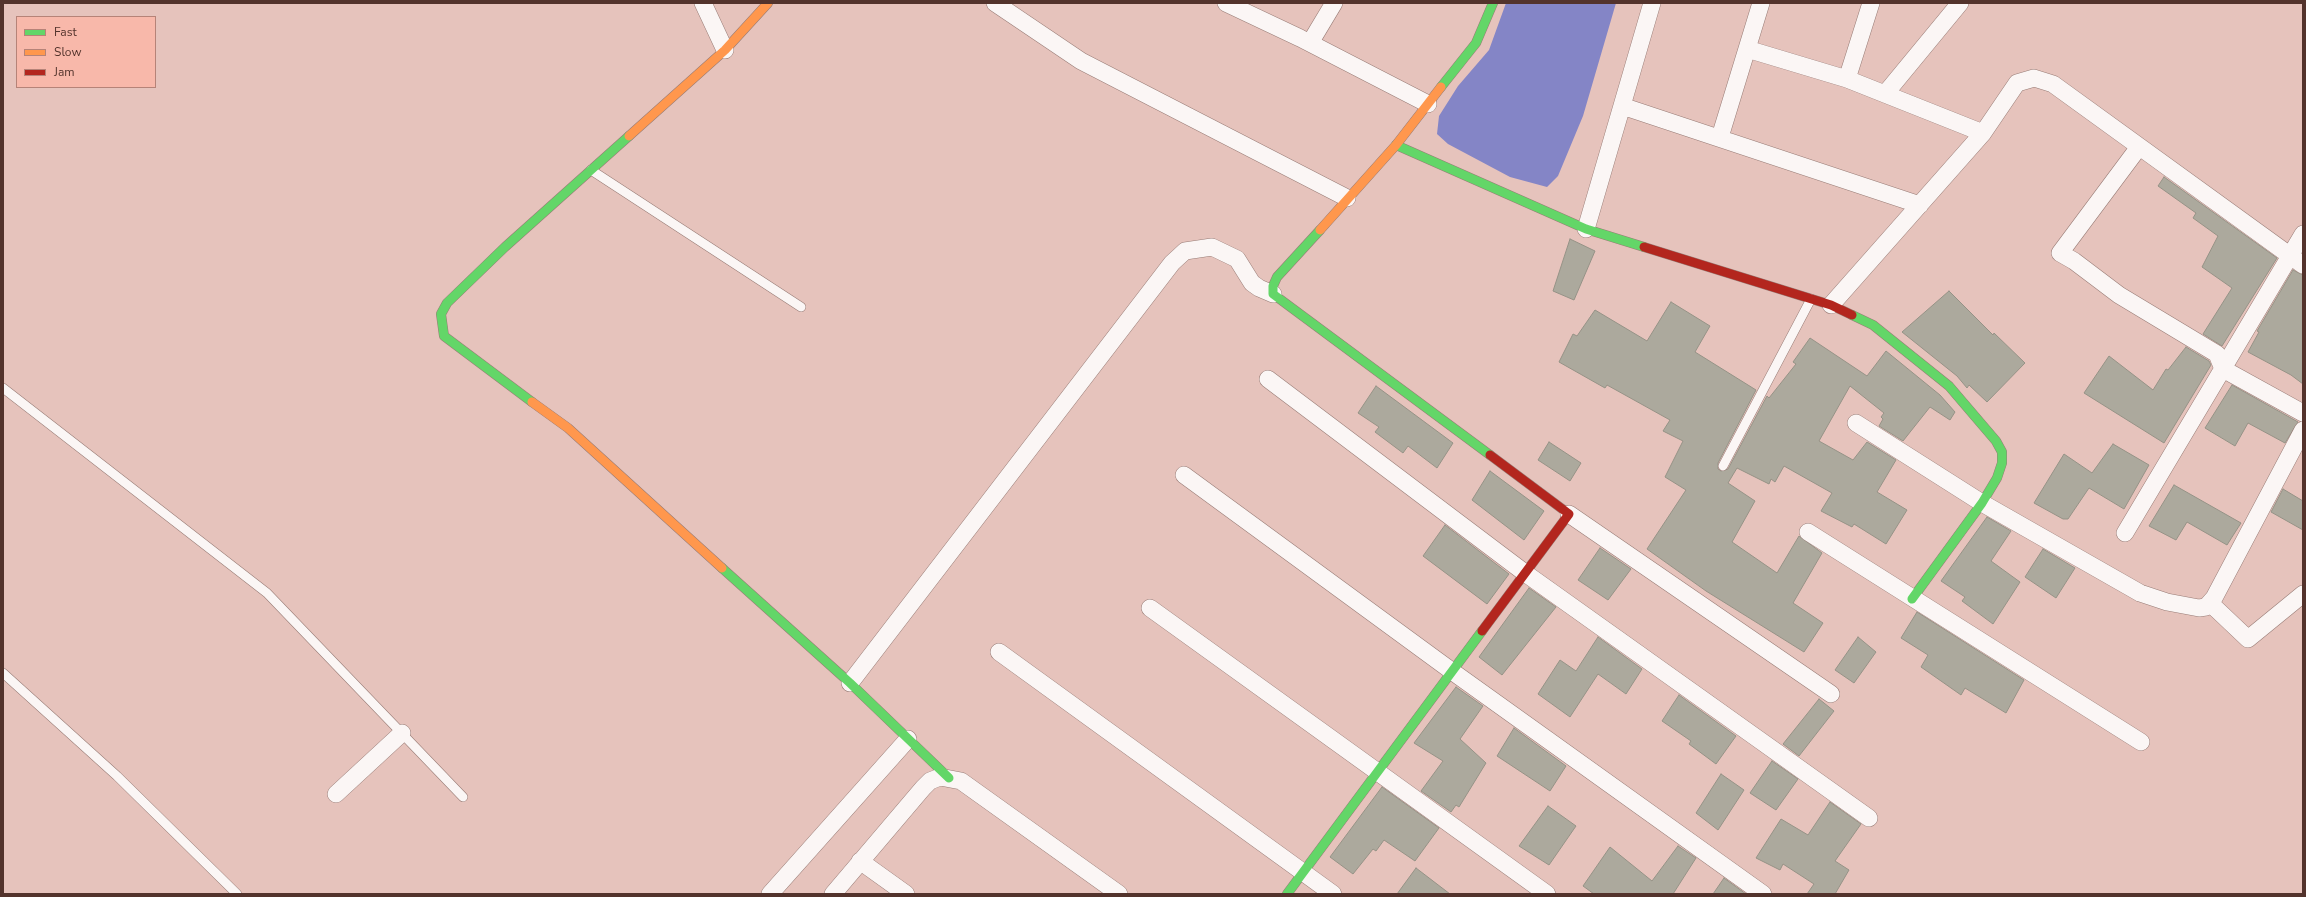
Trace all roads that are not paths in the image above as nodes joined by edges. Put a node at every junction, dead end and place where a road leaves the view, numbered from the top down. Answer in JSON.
{"nodes":[{"id":1,"x":703,"y":3,"type":"edge"},
{"id":2,"x":768,"y":3,"type":"edge"},
{"id":3,"x":996,"y":3,"type":"edge"},
{"id":4,"x":1226,"y":3,"type":"edge"},
{"id":5,"x":1334,"y":3,"type":"edge"},
{"id":6,"x":1493,"y":3,"type":"edge"},
{"id":7,"x":1652,"y":3,"type":"edge"},
{"id":8,"x":1761,"y":3,"type":"edge"},
{"id":9,"x":1871,"y":3,"type":"edge"},
{"id":10,"x":1960,"y":3,"type":"edge"},
{"id":11,"x":1310,"y":43,"type":"junction"},
{"id":12,"x":1747,"y":49,"type":"junction"},
{"id":13,"x":725,"y":50,"type":"junction"},
{"id":14,"x":1847,"y":79,"type":"junction"},
{"id":15,"x":1885,"y":94,"type":"junction"},
{"id":16,"x":1428,"y":104,"type":"junction"},
{"id":17,"x":1622,"y":106,"type":"junction"},
{"id":18,"x":1983,"y":133,"type":"junction"},
{"id":19,"x":1720,"y":137,"type":"junction"},
{"id":20,"x":1396,"y":144,"type":"junction"},
{"id":21,"x":2139,"y":147,"type":"junction"},
{"id":22,"x":592,"y":170,"type":"junction"},
{"id":23,"x":1347,"y":198,"type":"junction"},
{"id":24,"x":1920,"y":205,"type":"junction"},
{"id":25,"x":1586,"y":229,"type":"junction"},
{"id":26,"x":2303,"y":234,"type":"edge"},
{"id":27,"x":2296,"y":261,"type":"edge"},
{"id":28,"x":1273,"y":294,"type":"junction"},
{"id":29,"x":1812,"y":299,"type":"junction"},
{"id":30,"x":1831,"y":305,"type":"junction"},
{"id":31,"x":801,"y":307,"type":"dead end"},
{"id":32,"x":2223,"y":368,"type":"junction"},
{"id":33,"x":1268,"y":379,"type":"dead end"},
{"id":34,"x":3,"y":388,"type":"edge"},
{"id":35,"x":2303,"y":413,"type":"edge"},
{"id":36,"x":1856,"y":423,"type":"dead end"},
{"id":37,"x":2303,"y":430,"type":"edge"},
{"id":38,"x":1723,"y":466,"type":"dead end"},
{"id":39,"x":1184,"y":475,"type":"dead end"},
{"id":40,"x":1982,"y":503,"type":"junction"},
{"id":41,"x":1569,"y":514,"type":"junction"},
{"id":42,"x":1808,"y":532,"type":"dead end"},
{"id":43,"x":2125,"y":533,"type":"dead end"},
{"id":44,"x":1525,"y":573,"type":"junction"},
{"id":45,"x":2303,"y":594,"type":"edge"},
{"id":46,"x":1912,"y":599,"type":"junction"},
{"id":47,"x":2210,"y":603,"type":"junction"},
{"id":48,"x":1150,"y":608,"type":"dead end"},
{"id":49,"x":999,"y":652,"type":"dead end"},
{"id":50,"x":1453,"y":672,"type":"junction"},
{"id":51,"x":3,"y":673,"type":"edge"},
{"id":52,"x":850,"y":683,"type":"junction"},
{"id":53,"x":1831,"y":694,"type":"dead end"},
{"id":54,"x":402,"y":733,"type":"junction"},
{"id":55,"x":908,"y":739,"type":"junction"},
{"id":56,"x":2141,"y":742,"type":"dead end"},
{"id":57,"x":1377,"y":773,"type":"junction"},
{"id":58,"x":948,"y":778,"type":"junction"},
{"id":59,"x":336,"y":794,"type":"dead end"},
{"id":60,"x":463,"y":797,"type":"dead end"},
{"id":61,"x":1870,"y":818,"type":"dead end"},
{"id":62,"x":860,"y":861,"type":"junction"},
{"id":63,"x":1303,"y":872,"type":"junction"},
{"id":64,"x":237,"y":894,"type":"edge"},
{"id":65,"x":770,"y":894,"type":"edge"},
{"id":66,"x":833,"y":894,"type":"edge"},
{"id":67,"x":906,"y":894,"type":"edge"},
{"id":68,"x":1119,"y":894,"type":"edge"},
{"id":69,"x":1287,"y":894,"type":"edge"},
{"id":70,"x":1333,"y":894,"type":"edge"},
{"id":71,"x":1547,"y":894,"type":"edge"},
{"id":72,"x":1763,"y":894,"type":"edge"}],
"edges":[{"from":1,"to":13,"type":"street"},
{"from":2,"to":13,"type":"street"},
{"from":3,"to":23,"type":"street"},
{"from":4,"to":11,"type":"street"},
{"from":5,"to":11,"type":"street"},
{"from":6,"to":16,"type":"street"},
{"from":7,"to":17,"type":"street"},
{"from":8,"to":12,"type":"street"},
{"from":9,"to":14,"type":"street"},
{"from":10,"to":15,"type":"street"},
{"from":11,"to":16,"type":"street"},
{"from":12,"to":14,"type":"street"},
{"from":12,"to":19,"type":"street"},
{"from":13,"to":22,"type":"street"},
{"from":14,"to":15,"type":"street"},
{"from":15,"to":18,"type":"street"},
{"from":16,"to":20,"type":"street"},
{"from":17,"to":19,"type":"street"},
{"from":17,"to":25,"type":"street"},
{"from":18,"to":21,"type":"street"},
{"from":18,"to":24,"type":"street"},
{"from":19,"to":24,"type":"street"},
{"from":20,"to":23,"type":"street"},
{"from":20,"to":25,"type":"street"},
{"from":21,"to":27,"type":"street"},
{"from":21,"to":32,"type":"street"},
{"from":22,"to":31,"type":"lane"},
{"from":22,"to":52,"type":"street"},
{"from":23,"to":28,"type":"street"},
{"from":24,"to":30,"type":"street"},
{"from":25,"to":29,"type":"street"},
{"from":26,"to":27,"type":"street"},
{"from":27,"to":32,"type":"street"},
{"from":28,"to":41,"type":"street"},
{"from":28,"to":52,"type":"street"},
{"from":29,"to":30,"type":"street"},
{"from":29,"to":38,"type":"lane"},
{"from":30,"to":40,"type":"street"},
{"from":32,"to":35,"type":"street"},
{"from":32,"to":43,"type":"street"},
{"from":33,"to":44,"type":"street"},
{"from":34,"to":54,"type":"lane"},
{"from":36,"to":40,"type":"street"},
{"from":37,"to":47,"type":"street"},
{"from":39,"to":50,"type":"street"},
{"from":40,"to":46,"type":"street"},
{"from":40,"to":47,"type":"street"},
{"from":41,"to":44,"type":"street"},
{"from":41,"to":53,"type":"street"},
{"from":42,"to":46,"type":"street"},
{"from":44,"to":50,"type":"street"},
{"from":44,"to":61,"type":"street"},
{"from":45,"to":47,"type":"street"},
{"from":46,"to":56,"type":"street"},
{"from":48,"to":57,"type":"street"},
{"from":49,"to":63,"type":"street"},
{"from":50,"to":57,"type":"street"},
{"from":50,"to":72,"type":"street"},
{"from":51,"to":64,"type":"lane"},
{"from":52,"to":55,"type":"street"},
{"from":54,"to":59,"type":"street"},
{"from":54,"to":60,"type":"lane"},
{"from":55,"to":58,"type":"street"},
{"from":55,"to":65,"type":"street"},
{"from":57,"to":63,"type":"street"},
{"from":57,"to":71,"type":"street"},
{"from":58,"to":62,"type":"street"},
{"from":58,"to":68,"type":"street"},
{"from":62,"to":66,"type":"street"},
{"from":62,"to":67,"type":"street"},
{"from":63,"to":69,"type":"street"},
{"from":63,"to":70,"type":"street"}]}
